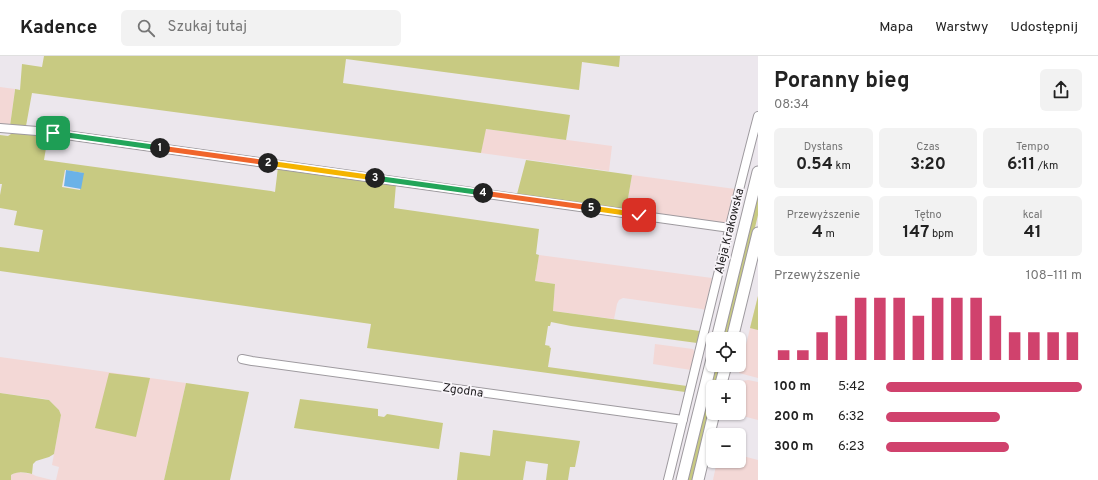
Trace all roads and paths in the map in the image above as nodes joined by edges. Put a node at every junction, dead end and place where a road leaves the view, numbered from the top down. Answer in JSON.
{"nodes":[{"id":1,"x":758,"y":116,"type":"edge"},
{"id":2,"x":0,"y":128,"type":"edge"},
{"id":3,"x":758,"y":172,"type":"edge"},
{"id":4,"x":730,"y":228,"type":"junction"},
{"id":5,"x":758,"y":233,"type":"edge"},
{"id":6,"x":719,"y":332,"type":"edge"},
{"id":7,"x":734,"y":332,"type":"edge"},
{"id":8,"x":242,"y":359,"type":"dead end"},
{"id":9,"x":709,"y":372,"type":"edge"},
{"id":10,"x":683,"y":420,"type":"junction"},
{"id":11,"x":712,"y":420,"type":"edge"},
{"id":12,"x":675,"y":452,"type":"junction"},
{"id":13,"x":688,"y":455,"type":"junction"},
{"id":14,"x":668,"y":480,"type":"edge"},
{"id":15,"x":682,"y":480,"type":"edge"},
{"id":16,"x":698,"y":480,"type":"edge"}],
"edges":[{"from":1,"to":4,"type":"street","name":"Aleja Krakowska"},
{"from":2,"to":4,"type":"street"},
{"from":3,"to":6,"type":"main road","name":"Aleja Krakowska"},
{"from":4,"to":10,"type":"street","name":"Aleja Krakowska"},
{"from":5,"to":7,"type":"main road"},
{"from":8,"to":10,"type":"street","name":"Zgodna"},
{"from":9,"to":13,"type":"main road"},
{"from":10,"to":12,"type":"street","name":"Aleja Krakowska"},
{"from":11,"to":16,"type":"main road"},
{"from":12,"to":13,"type":"street"},
{"from":12,"to":14,"type":"street","name":"Aleja Krakowska"},
{"from":13,"to":15,"type":"main road"}]}
